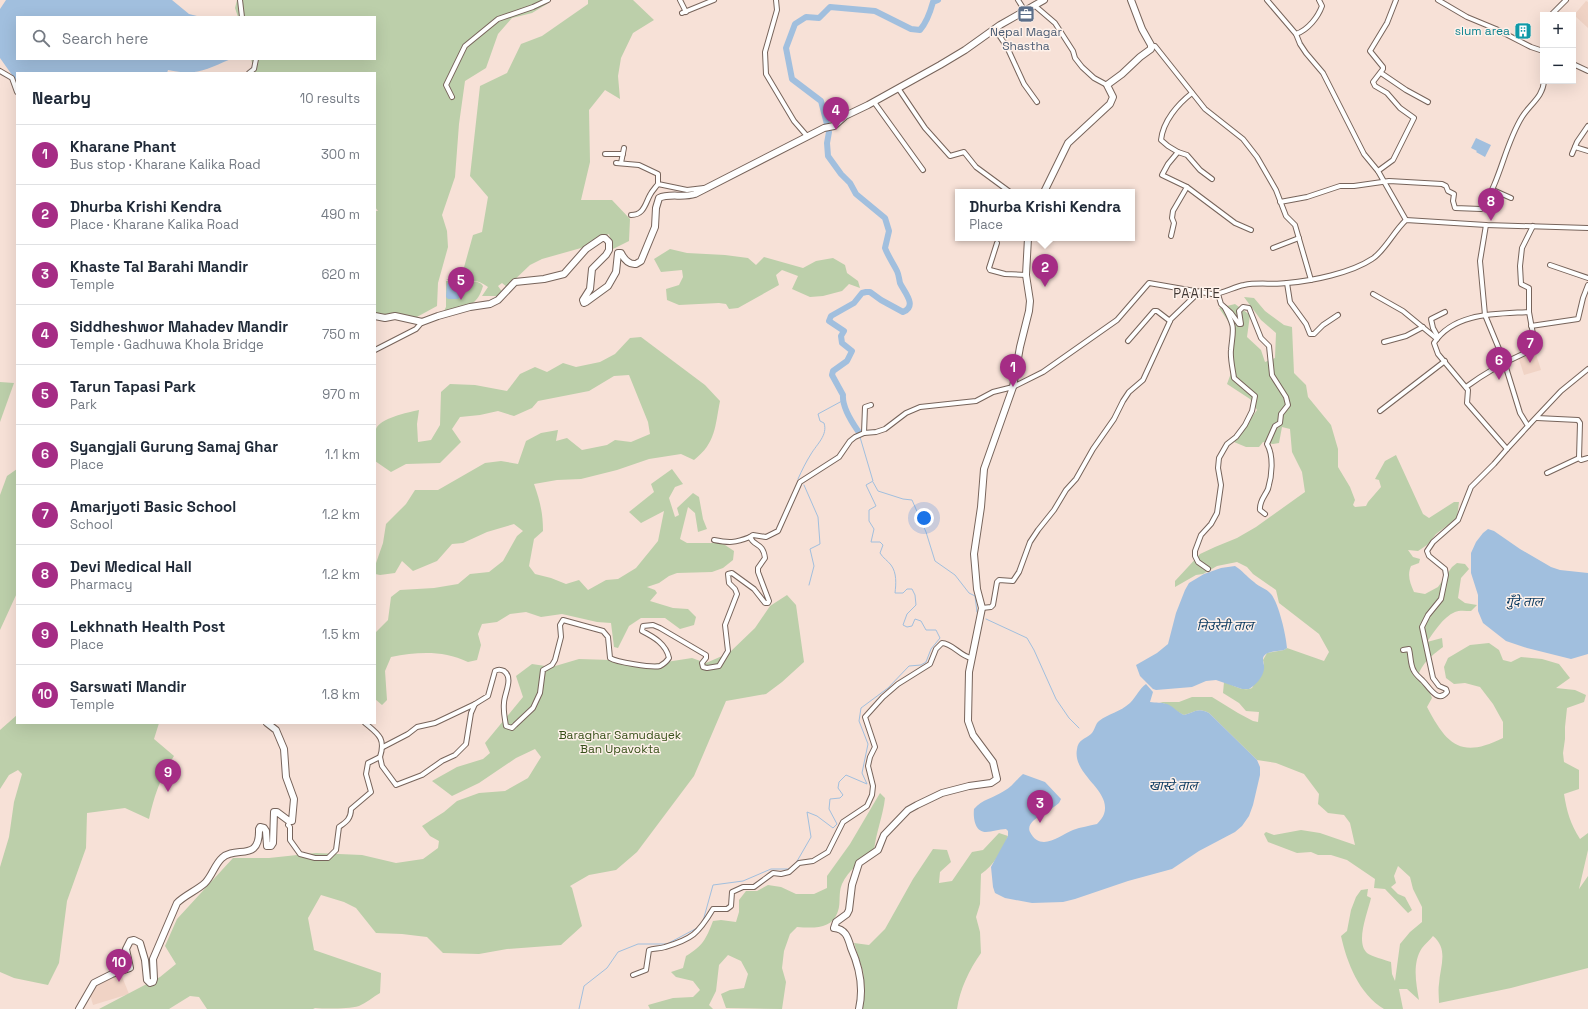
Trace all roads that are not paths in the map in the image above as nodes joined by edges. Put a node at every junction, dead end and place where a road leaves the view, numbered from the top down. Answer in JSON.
{"nodes":[{"id":1,"x":240,"y":0,"type":"edge"},
{"id":2,"x":548,"y":0,"type":"edge"},
{"id":3,"x":680,"y":0,"type":"edge"},
{"id":4,"x":714,"y":0,"type":"edge"},
{"id":5,"x":776,"y":0,"type":"edge"},
{"id":6,"x":1018,"y":0,"type":"edge"},
{"id":7,"x":1044,"y":0,"type":"edge"},
{"id":8,"x":1131,"y":0,"type":"edge"},
{"id":9,"x":1267,"y":0,"type":"edge"},
{"id":10,"x":1319,"y":0,"type":"edge"},
{"id":11,"x":1396,"y":0,"type":"edge"},
{"id":12,"x":1438,"y":0,"type":"edge"},
{"id":13,"x":1566,"y":0,"type":"edge"},
{"id":14,"x":1034,"y":5,"type":"junction"},
{"id":15,"x":1025,"y":11,"type":"junction"},
{"id":16,"x":1554,"y":12,"type":"edge"},
{"id":17,"x":242,"y":16,"type":"edge"},
{"id":18,"x":995,"y":29,"type":"junction"},
{"id":19,"x":1296,"y":34,"type":"junction"},
{"id":20,"x":1152,"y":47,"type":"junction"},
{"id":21,"x":1540,"y":50,"type":"edge"},
{"id":22,"x":256,"y":60,"type":"edge"},
{"id":23,"x":1576,"y":65,"type":"edge"},
{"id":24,"x":0,"y":71,"type":"edge"},
{"id":25,"x":1588,"y":71,"type":"edge"},
{"id":26,"x":250,"y":72,"type":"edge"},
{"id":27,"x":1381,"y":72,"type":"junction"},
{"id":28,"x":1544,"y":84,"type":"edge"},
{"id":29,"x":1106,"y":85,"type":"junction"},
{"id":30,"x":898,"y":88,"type":"junction"},
{"id":31,"x":16,"y":89,"type":"edge"},
{"id":32,"x":1192,"y":93,"type":"junction"},
{"id":33,"x":452,"y":97,"type":"dead end"},
{"id":34,"x":874,"y":102,"type":"junction"},
{"id":35,"x":1037,"y":102,"type":"dead end"},
{"id":36,"x":1428,"y":102,"type":"dead end"},
{"id":37,"x":1588,"y":126,"type":"edge"},
{"id":38,"x":807,"y":136,"type":"junction"},
{"id":39,"x":1575,"y":147,"type":"junction"},
{"id":40,"x":624,"y":148,"type":"dead end"},
{"id":41,"x":1588,"y":151,"type":"edge"},
{"id":42,"x":1178,"y":152,"type":"junction"},
{"id":43,"x":605,"y":154,"type":"dead end"},
{"id":44,"x":623,"y":154,"type":"junction"},
{"id":45,"x":1572,"y":154,"type":"dead end"},
{"id":46,"x":616,"y":163,"type":"dead end"},
{"id":47,"x":621,"y":163,"type":"junction"},
{"id":48,"x":923,"y":170,"type":"dead end"},
{"id":49,"x":1378,"y":171,"type":"junction"},
{"id":50,"x":1212,"y":179,"type":"dead end"},
{"id":51,"x":1385,"y":182,"type":"junction"},
{"id":52,"x":658,"y":184,"type":"junction"},
{"id":53,"x":708,"y":187,"type":"junction"},
{"id":54,"x":1187,"y":187,"type":"junction"},
{"id":55,"x":1006,"y":189,"type":"edge"},
{"id":56,"x":1045,"y":189,"type":"edge"},
{"id":57,"x":1493,"y":190,"type":"junction"},
{"id":58,"x":1511,"y":198,"type":"dead end"},
{"id":59,"x":1280,"y":202,"type":"junction"},
{"id":60,"x":631,"y":214,"type":"dead end"},
{"id":61,"x":1406,"y":220,"type":"junction"},
{"id":62,"x":1486,"y":225,"type":"junction"},
{"id":63,"x":1533,"y":226,"type":"junction"},
{"id":64,"x":1588,"y":228,"type":"edge"},
{"id":65,"x":1251,"y":230,"type":"dead end"},
{"id":66,"x":1171,"y":236,"type":"dead end"},
{"id":67,"x":1299,"y":238,"type":"junction"},
{"id":68,"x":1028,"y":241,"type":"edge"},
{"id":69,"x":997,"y":243,"type":"dead end"},
{"id":70,"x":1273,"y":248,"type":"dead end"},
{"id":71,"x":1550,"y":265,"type":"dead end"},
{"id":72,"x":1026,"y":275,"type":"junction"},
{"id":73,"x":1588,"y":278,"type":"edge"},
{"id":74,"x":1311,"y":280,"type":"junction"},
{"id":75,"x":1287,"y":284,"type":"junction"},
{"id":76,"x":1588,"y":285,"type":"edge"},
{"id":77,"x":1200,"y":291,"type":"junction"},
{"id":78,"x":1218,"y":294,"type":"junction"},
{"id":79,"x":1373,"y":294,"type":"dead end"},
{"id":80,"x":1225,"y":308,"type":"junction"},
{"id":81,"x":1445,"y":312,"type":"dead end"},
{"id":82,"x":1529,"y":312,"type":"junction"},
{"id":83,"x":1338,"y":315,"type":"dead end"},
{"id":84,"x":1485,"y":315,"type":"junction"},
{"id":85,"x":376,"y":316,"type":"edge"},
{"id":86,"x":1170,"y":321,"type":"junction"},
{"id":87,"x":422,"y":322,"type":"junction"},
{"id":88,"x":1531,"y":326,"type":"junction"},
{"id":89,"x":1423,"y":327,"type":"junction"},
{"id":90,"x":1438,"y":338,"type":"junction"},
{"id":91,"x":1128,"y":341,"type":"dead end"},
{"id":92,"x":1384,"y":342,"type":"dead end"},
{"id":93,"x":376,"y":349,"type":"edge"},
{"id":94,"x":1444,"y":361,"type":"junction"},
{"id":95,"x":1504,"y":362,"type":"junction"},
{"id":96,"x":1588,"y":369,"type":"edge"},
{"id":97,"x":1013,"y":387,"type":"junction"},
{"id":98,"x":1466,"y":387,"type":"junction"},
{"id":99,"x":871,"y":405,"type":"dead end"},
{"id":100,"x":1380,"y":411,"type":"dead end"},
{"id":101,"x":1537,"y":418,"type":"junction"},
{"id":102,"x":1528,"y":426,"type":"junction"},
{"id":103,"x":864,"y":433,"type":"junction"},
{"id":104,"x":1507,"y":448,"type":"junction"},
{"id":105,"x":1579,"y":458,"type":"junction"},
{"id":106,"x":1588,"y":458,"type":"edge"},
{"id":107,"x":1547,"y":473,"type":"dead end"},
{"id":108,"x":1266,"y":514,"type":"dead end"},
{"id":109,"x":750,"y":537,"type":"junction"},
{"id":110,"x":714,"y":540,"type":"dead end"},
{"id":111,"x":1208,"y":569,"type":"dead end"},
{"id":112,"x":982,"y":608,"type":"junction"},
{"id":113,"x":1403,"y":650,"type":"dead end"},
{"id":114,"x":971,"y":658,"type":"junction"},
{"id":115,"x":475,"y":704,"type":"junction"},
{"id":116,"x":268,"y":724,"type":"edge"},
{"id":117,"x":366,"y":724,"type":"edge"},
{"id":118,"x":383,"y":747,"type":"junction"},
{"id":119,"x":380,"y":757,"type":"junction"},
{"id":120,"x":290,"y":822,"type":"junction"},
{"id":121,"x":632,"y":975,"type":"dead end"},
{"id":122,"x":79,"y":1009,"type":"edge"},
{"id":123,"x":859,"y":1009,"type":"edge"}],
"edges":[{"from":1,"to":17,"type":"street"},
{"from":2,"to":33,"type":"street"},
{"from":3,"to":4,"type":"street"},
{"from":5,"to":38,"type":"street"},
{"from":6,"to":15,"type":"street"},
{"from":7,"to":14,"type":"main road"},
{"from":8,"to":20,"type":"main road"},
{"from":9,"to":19,"type":"street"},
{"from":10,"to":19,"type":"street"},
{"from":11,"to":27,"type":"street"},
{"from":12,"to":21,"type":"street"},
{"from":13,"to":16,"type":"street"},
{"from":14,"to":15,"type":"main road"},
{"from":14,"to":29,"type":"street"},
{"from":15,"to":18,"type":"main road"},
{"from":18,"to":30,"type":"main road"},
{"from":18,"to":35,"type":"street"},
{"from":19,"to":49,"type":"street"},
{"from":20,"to":29,"type":"main road"},
{"from":20,"to":32,"type":"street"},
{"from":22,"to":26,"type":"street"},
{"from":23,"to":25,"type":"street"},
{"from":24,"to":31,"type":"street"},
{"from":27,"to":36,"type":"street"},
{"from":27,"to":49,"type":"street"},
{"from":28,"to":57,"type":"street"},
{"from":29,"to":56,"type":"main road"},
{"from":30,"to":34,"type":"main road"},
{"from":30,"to":55,"type":"street"},
{"from":32,"to":42,"type":"street"},
{"from":32,"to":59,"type":"street"},
{"from":34,"to":38,"type":"main road"},
{"from":34,"to":48,"type":"street"},
{"from":37,"to":39,"type":"street"},
{"from":38,"to":53,"type":"main road"},
{"from":39,"to":41,"type":"street"},
{"from":39,"to":45,"type":"street"},
{"from":40,"to":44,"type":"street"},
{"from":42,"to":50,"type":"street"},
{"from":42,"to":54,"type":"street"},
{"from":43,"to":44,"type":"street"},
{"from":44,"to":47,"type":"street"},
{"from":46,"to":47,"type":"street"},
{"from":47,"to":52,"type":"street"},
{"from":49,"to":51,"type":"street"},
{"from":51,"to":57,"type":"street"},
{"from":51,"to":59,"type":"street"},
{"from":51,"to":61,"type":"street"},
{"from":52,"to":53,"type":"street"},
{"from":52,"to":60,"type":"street"},
{"from":53,"to":87,"type":"main road"},
{"from":54,"to":65,"type":"street"},
{"from":54,"to":66,"type":"street"},
{"from":57,"to":58,"type":"street"},
{"from":59,"to":67,"type":"street"},
{"from":61,"to":62,"type":"street"},
{"from":61,"to":74,"type":"street"},
{"from":62,"to":63,"type":"street"},
{"from":62,"to":84,"type":"street"},
{"from":63,"to":64,"type":"street"},
{"from":63,"to":82,"type":"street"},
{"from":67,"to":70,"type":"street"},
{"from":67,"to":74,"type":"street"},
{"from":68,"to":72,"type":"main road"},
{"from":69,"to":72,"type":"street"},
{"from":71,"to":73,"type":"street"},
{"from":72,"to":97,"type":"main road"},
{"from":74,"to":75,"type":"street"},
{"from":75,"to":78,"type":"street"},
{"from":75,"to":83,"type":"street"},
{"from":76,"to":88,"type":"street"},
{"from":77,"to":78,"type":"street"},
{"from":77,"to":86,"type":"street"},
{"from":77,"to":97,"type":"street"},
{"from":78,"to":80,"type":"street"},
{"from":79,"to":89,"type":"street"},
{"from":80,"to":108,"type":"street"},
{"from":80,"to":111,"type":"street"},
{"from":81,"to":90,"type":"street"},
{"from":82,"to":84,"type":"street"},
{"from":82,"to":88,"type":"street"},
{"from":84,"to":90,"type":"street"},
{"from":84,"to":95,"type":"street"},
{"from":85,"to":87,"type":"main road"},
{"from":86,"to":91,"type":"street"},
{"from":86,"to":112,"type":"street"},
{"from":87,"to":93,"type":"street"},
{"from":88,"to":95,"type":"street"},
{"from":89,"to":90,"type":"street"},
{"from":89,"to":92,"type":"street"},
{"from":90,"to":94,"type":"street"},
{"from":94,"to":98,"type":"street"},
{"from":94,"to":100,"type":"street"},
{"from":95,"to":98,"type":"street"},
{"from":95,"to":102,"type":"street"},
{"from":96,"to":101,"type":"street"},
{"from":97,"to":103,"type":"street"},
{"from":97,"to":112,"type":"main road"},
{"from":98,"to":104,"type":"street"},
{"from":99,"to":103,"type":"street"},
{"from":101,"to":102,"type":"street"},
{"from":101,"to":105,"type":"street"},
{"from":102,"to":104,"type":"street"},
{"from":103,"to":109,"type":"street"},
{"from":104,"to":113,"type":"street"},
{"from":105,"to":106,"type":"street"},
{"from":105,"to":107,"type":"street"},
{"from":109,"to":110,"type":"street"},
{"from":109,"to":115,"type":"street"},
{"from":112,"to":114,"type":"main road"},
{"from":114,"to":121,"type":"street"},
{"from":114,"to":123,"type":"main road"},
{"from":115,"to":118,"type":"street"},
{"from":115,"to":119,"type":"street"},
{"from":116,"to":120,"type":"main road"},
{"from":117,"to":118,"type":"street"},
{"from":118,"to":119,"type":"street"},
{"from":119,"to":120,"type":"street"},
{"from":120,"to":122,"type":"main road"}]}
